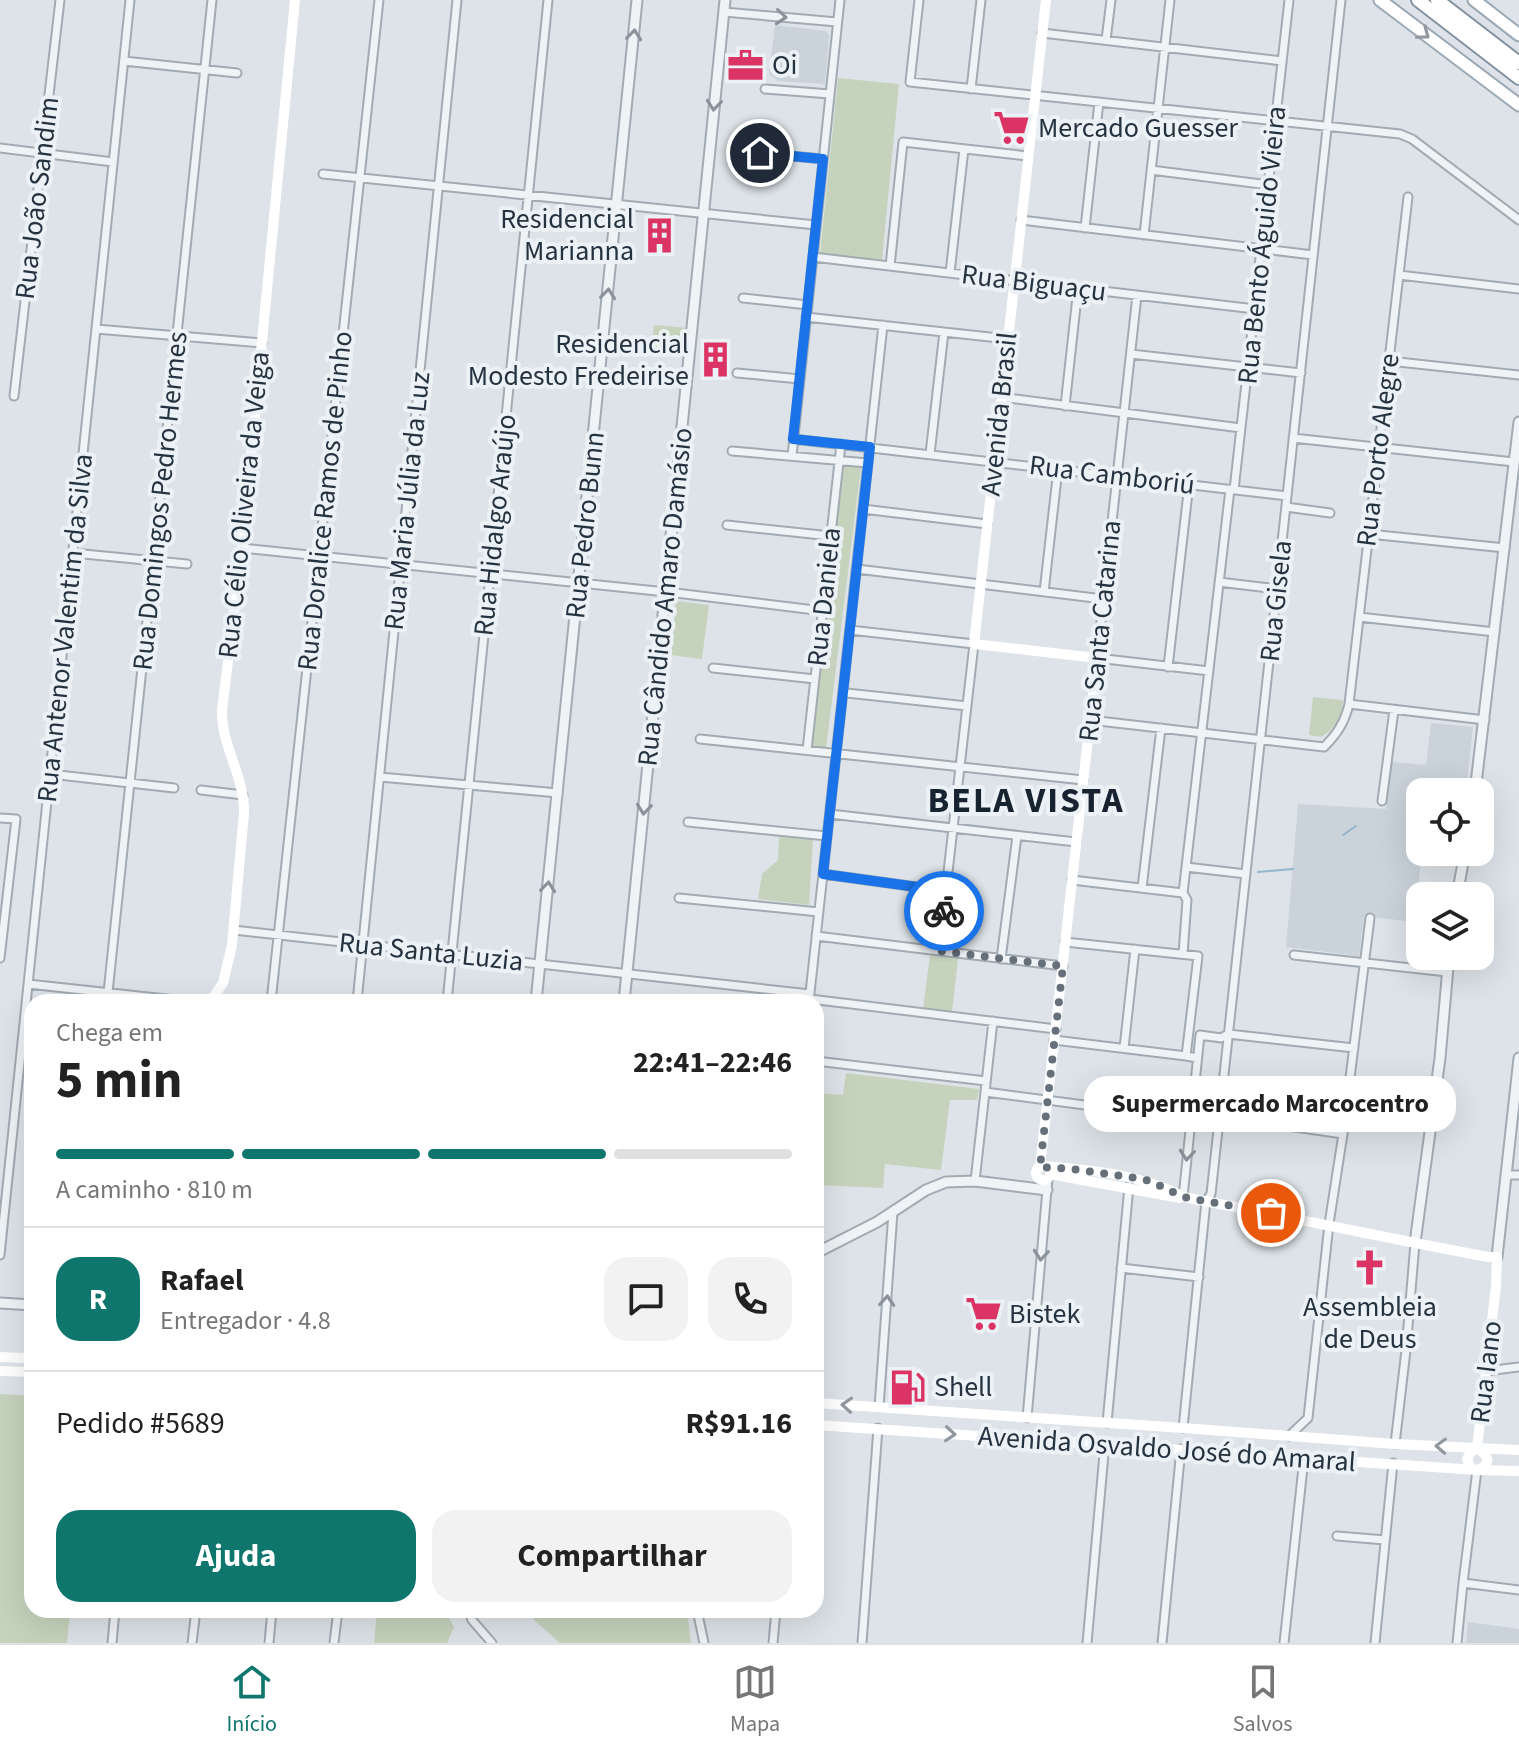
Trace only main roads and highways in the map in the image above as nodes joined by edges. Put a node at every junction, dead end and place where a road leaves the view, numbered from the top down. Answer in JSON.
{"nodes":[{"id":1,"x":295,"y":0,"type":"edge"},
{"id":2,"x":1046,"y":0,"type":"edge"},
{"id":3,"x":1380,"y":0,"type":"edge"},
{"id":4,"x":1418,"y":0,"type":"edge"},
{"id":5,"x":1437,"y":0,"type":"edge"},
{"id":6,"x":1474,"y":0,"type":"edge"},
{"id":7,"x":1519,"y":35,"type":"edge"},
{"id":8,"x":1519,"y":63,"type":"edge"},
{"id":9,"x":1519,"y":78,"type":"edge"},
{"id":10,"x":1519,"y":105,"type":"edge"},
{"id":11,"x":1097,"y":658,"type":"joint"},
{"id":12,"x":215,"y":994,"type":"edge"},
{"id":13,"x":1497,"y":1257,"type":"joint"},
{"id":14,"x":0,"y":1355,"type":"edge"},
{"id":15,"x":24,"y":1355,"type":"edge"},
{"id":16,"x":0,"y":1371,"type":"edge"},
{"id":17,"x":24,"y":1372,"type":"edge"},
{"id":18,"x":824,"y":1404,"type":"edge"},
{"id":19,"x":1064,"y":1421,"type":"junction"},
{"id":20,"x":824,"y":1425,"type":"edge"},
{"id":21,"x":1062,"y":1442,"type":"junction"},
{"id":22,"x":1477,"y":1448,"type":"junction"},
{"id":23,"x":1519,"y":1450,"type":"edge"},
{"id":24,"x":1477,"y":1470,"type":"junction"},
{"id":25,"x":1519,"y":1471,"type":"edge"}],
"edges":[{"from":1,"to":12,"type":"main road","name":"Rua Célio Oliveira da Veiga"},
{"from":2,"to":11,"type":"main road","name":"Avenida Brasil"},
{"from":3,"to":10,"type":"main road","one_way":true},
{"from":4,"to":9,"type":"highway"},
{"from":5,"to":8,"type":"highway"},
{"from":6,"to":7,"type":"main road"},
{"from":11,"to":13,"type":"main road","name":"Rua Santa Catarina"},
{"from":13,"to":22,"type":"main road","name":"Rua Iano"},
{"from":14,"to":15,"type":"main road"},
{"from":16,"to":17,"type":"main road"},
{"from":19,"to":18,"type":"main road","name":"Avenida Osvaldo José do Amaral","one_way":true},
{"from":19,"to":21,"type":"main road"},
{"from":22,"to":19,"type":"main road","name":"Avenida Osvaldo José do Amaral","one_way":true},
{"from":20,"to":21,"type":"main road","name":"Avenida Osvaldo José do Amaral","one_way":true},
{"from":21,"to":24,"type":"main road","name":"Avenida Osvaldo José do Amaral"},
{"from":22,"to":23,"type":"main road","name":"Avenida Osvaldo José do Amaral"},
{"from":22,"to":24,"type":"main road","name":"Rua Iano"},
{"from":24,"to":25,"type":"main road","name":"Avenida Osvaldo José do Amaral"}]}
